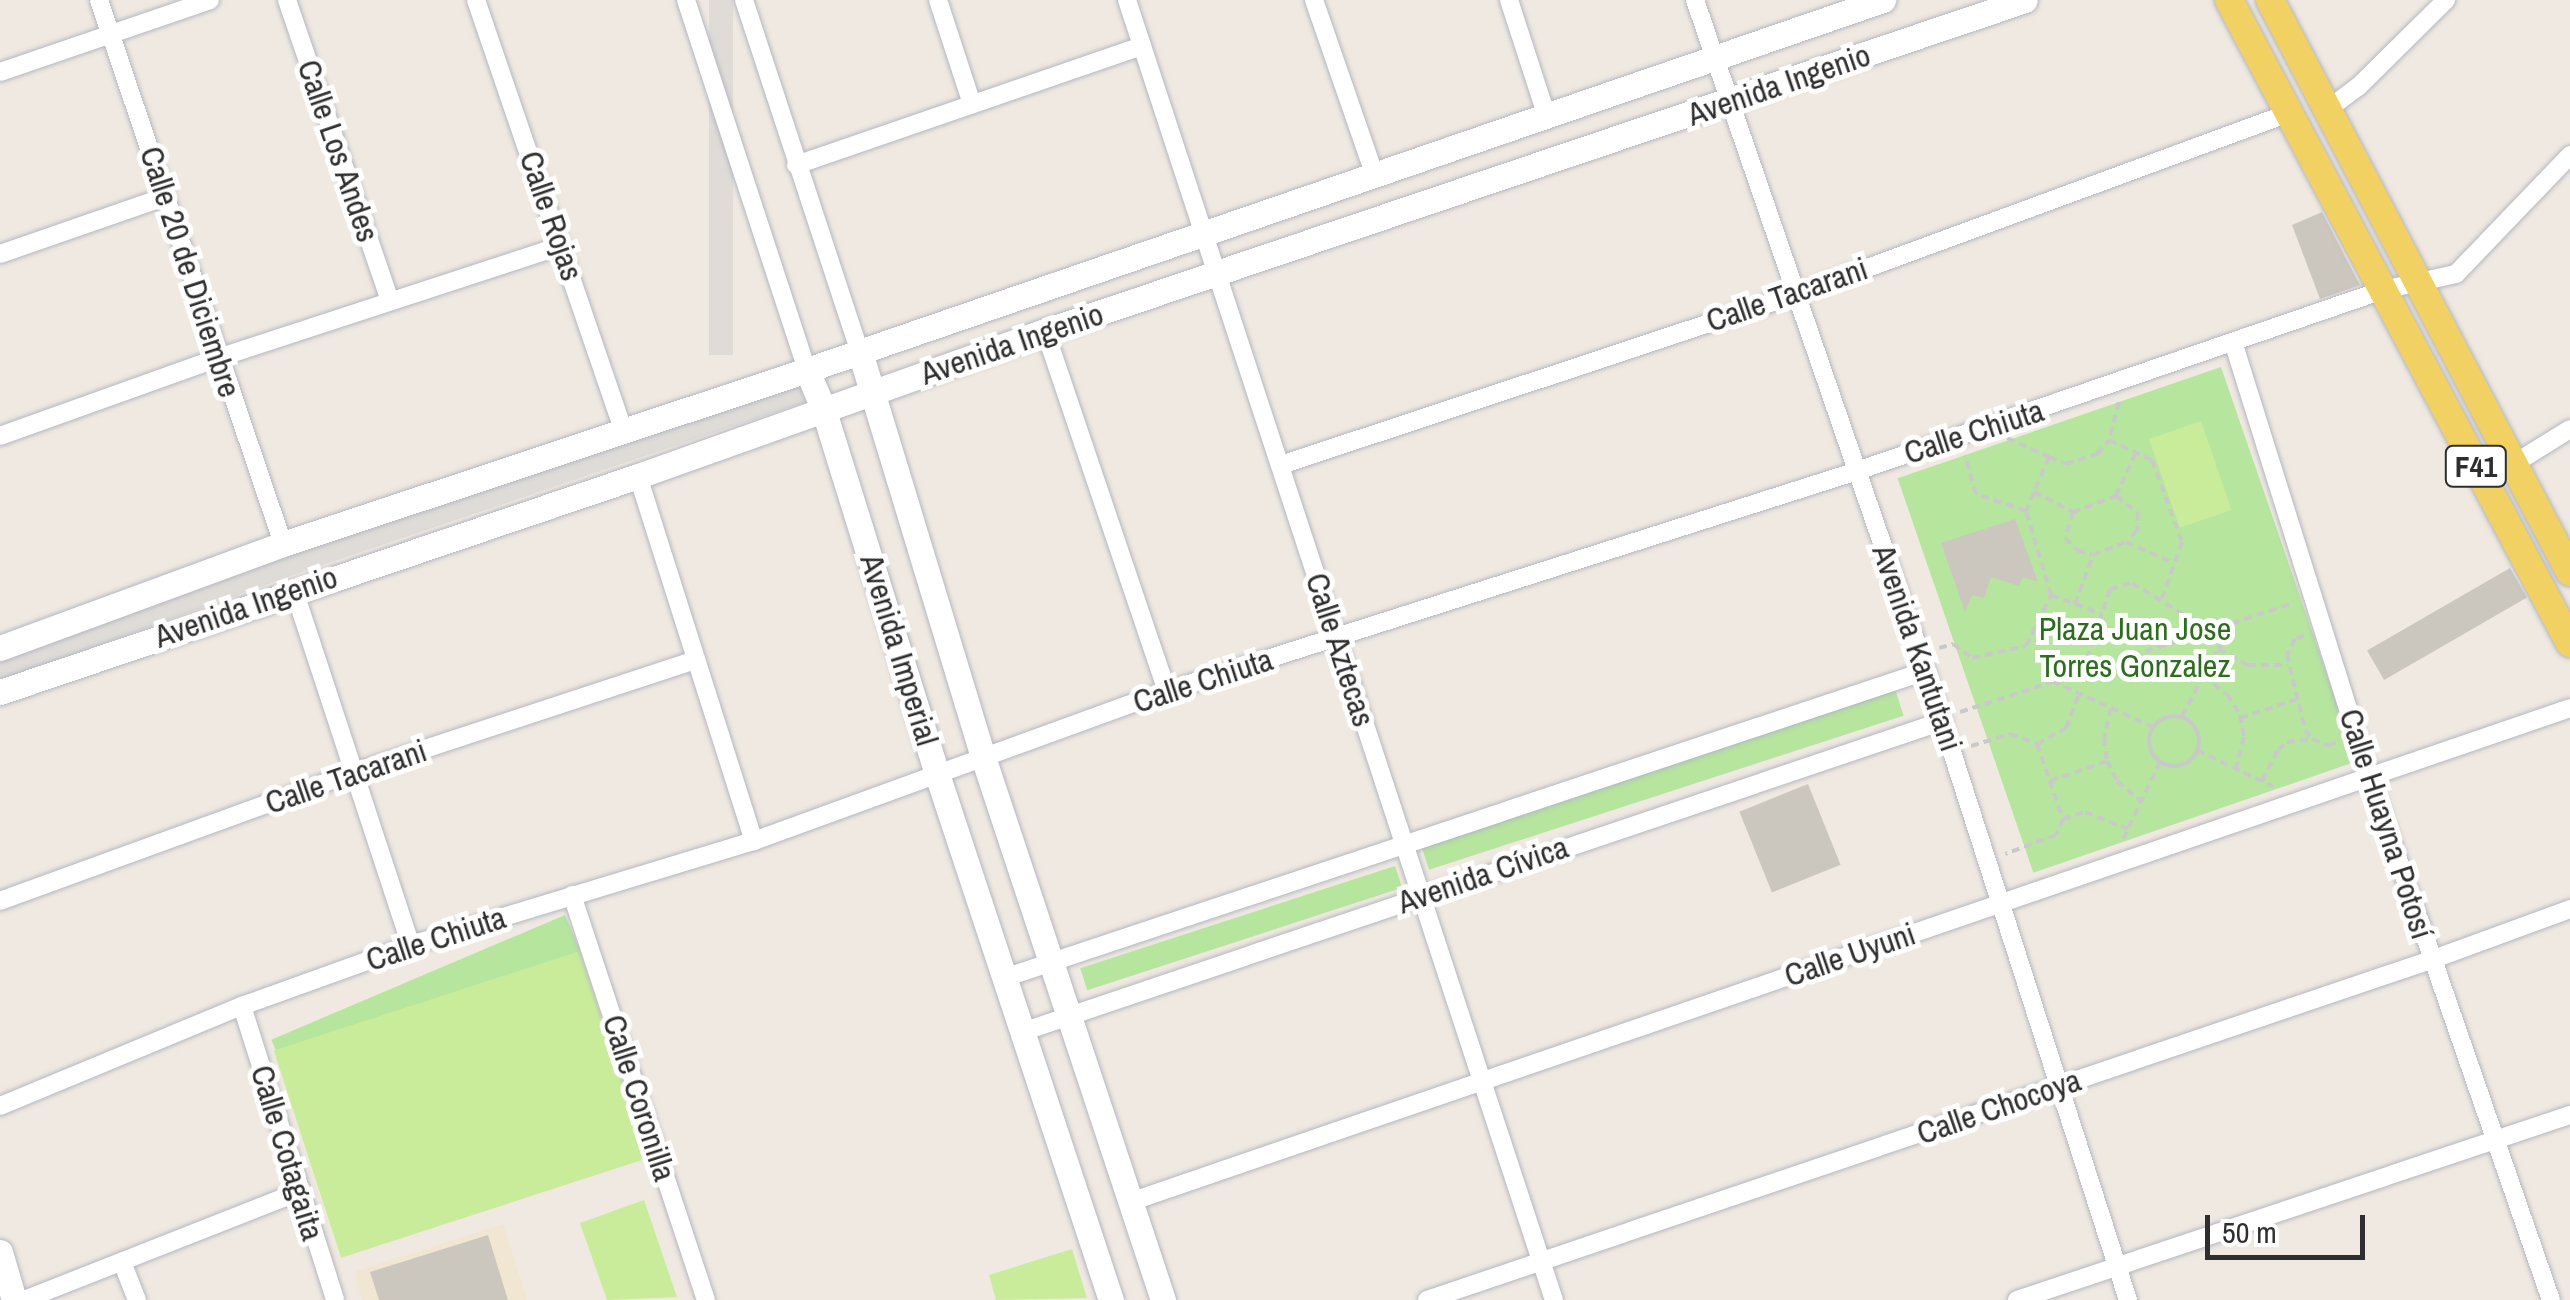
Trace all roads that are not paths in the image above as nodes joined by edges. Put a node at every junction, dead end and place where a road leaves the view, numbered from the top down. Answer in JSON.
{"nodes":[{"id":1,"x":99,"y":0,"type":"edge"},
{"id":2,"x":210,"y":0,"type":"edge"},
{"id":3,"x":287,"y":0,"type":"edge"},
{"id":4,"x":476,"y":0,"type":"edge"},
{"id":5,"x":686,"y":0,"type":"edge"},
{"id":6,"x":744,"y":0,"type":"edge"},
{"id":7,"x":938,"y":0,"type":"edge"},
{"id":8,"x":1127,"y":0,"type":"edge"},
{"id":9,"x":1314,"y":0,"type":"edge"},
{"id":10,"x":1509,"y":0,"type":"edge"},
{"id":11,"x":1695,"y":0,"type":"edge"},
{"id":12,"x":1883,"y":0,"type":"edge"},
{"id":13,"x":2025,"y":0,"type":"edge"},
{"id":14,"x":2229,"y":0,"type":"edge"},
{"id":15,"x":2270,"y":0,"type":"edge"},
{"id":16,"x":2446,"y":0,"type":"edge"},
{"id":17,"x":111,"y":34,"type":"junction"},
{"id":18,"x":1142,"y":46,"type":"junction"},
{"id":19,"x":1714,"y":60,"type":"junction"},
{"id":20,"x":0,"y":72,"type":"edge"},
{"id":21,"x":1730,"y":102,"type":"junction"},
{"id":22,"x":972,"y":104,"type":"junction"},
{"id":23,"x":2327,"y":110,"type":"junction"},
{"id":24,"x":2289,"y":114,"type":"junction"},
{"id":25,"x":1548,"y":117,"type":"junction"},
{"id":26,"x":2570,"y":155,"type":"edge"},
{"id":27,"x":796,"y":164,"type":"junction"},
{"id":28,"x":1375,"y":176,"type":"junction"},
{"id":29,"x":166,"y":197,"type":"junction"},
{"id":30,"x":1206,"y":234,"type":"junction"},
{"id":31,"x":561,"y":246,"type":"junction"},
{"id":32,"x":0,"y":254,"type":"edge"},
{"id":33,"x":1221,"y":275,"type":"junction"},
{"id":34,"x":2416,"y":283,"type":"junction"},
{"id":35,"x":2382,"y":290,"type":"junction"},
{"id":36,"x":1794,"y":295,"type":"junction"},
{"id":37,"x":390,"y":302,"type":"junction"},
{"id":38,"x":1046,"y":330,"type":"junction"},
{"id":39,"x":2234,"y":345,"type":"junction"},
{"id":40,"x":860,"y":352,"type":"junction"},
{"id":41,"x":218,"y":358,"type":"junction"},
{"id":42,"x":807,"y":370,"type":"junction"},
{"id":43,"x":874,"y":391,"type":"junction"},
{"id":44,"x":824,"y":408,"type":"junction"},
{"id":45,"x":624,"y":432,"type":"junction"},
{"id":46,"x":0,"y":436,"type":"edge"},
{"id":47,"x":2567,"y":436,"type":"edge"},
{"id":48,"x":2512,"y":464,"type":"junction"},
{"id":49,"x":1281,"y":465,"type":"junction"},
{"id":50,"x":1858,"y":471,"type":"junction"},
{"id":51,"x":638,"y":476,"type":"junction"},
{"id":52,"x":283,"y":544,"type":"junction"},
{"id":53,"x":2570,"y":572,"type":"edge"},
{"id":54,"x":294,"y":590,"type":"junction"},
{"id":55,"x":1336,"y":638,"type":"junction"},
{"id":56,"x":2570,"y":643,"type":"edge"},
{"id":57,"x":0,"y":648,"type":"edge"},
{"id":58,"x":696,"y":660,"type":"junction"},
{"id":59,"x":1923,"y":662,"type":"junction"},
{"id":60,"x":1167,"y":691,"type":"junction"},
{"id":61,"x":0,"y":692,"type":"edge"},
{"id":62,"x":2570,"y":708,"type":"edge"},
{"id":63,"x":1942,"y":721,"type":"junction"},
{"id":64,"x":984,"y":760,"type":"junction"},
{"id":65,"x":355,"y":772,"type":"junction"},
{"id":66,"x":938,"y":777,"type":"junction"},
{"id":67,"x":2370,"y":778,"type":"junction"},
{"id":68,"x":754,"y":841,"type":"junction"},
{"id":69,"x":1404,"y":845,"type":"junction"},
{"id":70,"x":572,"y":895,"type":"junction"},
{"id":71,"x":1424,"y":896,"type":"junction"},
{"id":72,"x":0,"y":901,"type":"edge"},
{"id":73,"x":2002,"y":904,"type":"junction"},
{"id":74,"x":2570,"y":908,"type":"edge"},
{"id":75,"x":411,"y":946,"type":"junction"},
{"id":76,"x":2431,"y":960,"type":"junction"},
{"id":77,"x":1051,"y":963,"type":"junction"},
{"id":78,"x":1007,"y":976,"type":"junction"},
{"id":79,"x":242,"y":1006,"type":"junction"},
{"id":80,"x":1068,"y":1015,"type":"junction"},
{"id":81,"x":1025,"y":1032,"type":"junction"},
{"id":82,"x":1483,"y":1079,"type":"junction"},
{"id":83,"x":2062,"y":1086,"type":"junction"},
{"id":84,"x":0,"y":1106,"type":"edge"},
{"id":85,"x":2570,"y":1114,"type":"edge"},
{"id":86,"x":2499,"y":1141,"type":"junction"},
{"id":87,"x":298,"y":1192,"type":"junction"},
{"id":88,"x":1130,"y":1202,"type":"junction"},
{"id":89,"x":0,"y":1252,"type":"edge"},
{"id":90,"x":1541,"y":1260,"type":"junction"},
{"id":91,"x":122,"y":1262,"type":"junction"},
{"id":92,"x":2117,"y":1266,"type":"junction"},
{"id":93,"x":14,"y":1300,"type":"edge"},
{"id":94,"x":24,"y":1300,"type":"edge"},
{"id":95,"x":137,"y":1300,"type":"edge"},
{"id":96,"x":334,"y":1300,"type":"edge"},
{"id":97,"x":706,"y":1300,"type":"edge"},
{"id":98,"x":1111,"y":1300,"type":"edge"},
{"id":99,"x":1164,"y":1300,"type":"edge"},
{"id":100,"x":1427,"y":1300,"type":"edge"},
{"id":101,"x":1554,"y":1300,"type":"edge"},
{"id":102,"x":2017,"y":1300,"type":"edge"},
{"id":103,"x":2128,"y":1300,"type":"edge"},
{"id":104,"x":2552,"y":1300,"type":"edge"}],
"edges":[{"from":1,"to":17,"type":"street","name":"Calle 20 de Diciembre"},
{"from":2,"to":17,"type":"street"},
{"from":3,"to":37,"type":"street","name":"Calle Los Andes"},
{"from":4,"to":31,"type":"street","name":"Calle Rojas"},
{"from":5,"to":42,"type":"street","name":"Avenida Imperial"},
{"from":6,"to":27,"type":"street","name":"Avenida Imperial"},
{"from":7,"to":22,"type":"street"},
{"from":8,"to":18,"type":"street","name":"Calle Aztecas"},
{"from":9,"to":28,"type":"street"},
{"from":10,"to":25,"type":"street"},
{"from":11,"to":19,"type":"street","name":"Avenida Kantutani"},
{"from":12,"to":19,"type":"street","name":"Avenida Ingenio"},
{"from":13,"to":21,"type":"street","name":"Avenida Ingenio"},
{"from":14,"to":24,"type":"main road","number":"F41"},
{"from":15,"to":23,"type":"main road","number":"F41"},
{"from":16,"to":23,"type":"street"},
{"from":17,"to":20,"type":"street"},
{"from":17,"to":29,"type":"street","name":"Calle 20 de Diciembre"},
{"from":18,"to":22,"type":"street"},
{"from":18,"to":30,"type":"street","name":"Calle Aztecas"},
{"from":19,"to":21,"type":"street","name":"Avenida Kantutani"},
{"from":19,"to":25,"type":"street","name":"Avenida Ingenio"},
{"from":21,"to":33,"type":"street","name":"Avenida Ingenio"},
{"from":21,"to":36,"type":"street","name":"Avenida Kantutani"},
{"from":22,"to":27,"type":"street"},
{"from":23,"to":34,"type":"main road","number":"F41"},
{"from":24,"to":35,"type":"main road","number":"F41"},
{"from":24,"to":36,"type":"street","name":"Calle Tacarani"},
{"from":25,"to":28,"type":"street","name":"Avenida Ingenio"},
{"from":26,"to":34,"type":"street","name":"Calle Chiuta"},
{"from":27,"to":40,"type":"street","name":"Avenida Imperial"},
{"from":28,"to":30,"type":"street","name":"Avenida Ingenio"},
{"from":29,"to":32,"type":"street"},
{"from":29,"to":41,"type":"street","name":"Calle 20 de Diciembre"},
{"from":30,"to":33,"type":"street","name":"Calle Aztecas"},
{"from":30,"to":40,"type":"street","name":"Avenida Ingenio"},
{"from":31,"to":37,"type":"street"},
{"from":31,"to":45,"type":"street","name":"Calle Rojas"},
{"from":33,"to":38,"type":"street","name":"Avenida Ingenio"},
{"from":33,"to":49,"type":"street","name":"Calle Aztecas"},
{"from":34,"to":35,"type":"street","name":"Calle Chiuta"},
{"from":34,"to":48,"type":"main road","number":"F41"},
{"from":35,"to":39,"type":"street","name":"Calle Chiuta"},
{"from":35,"to":56,"type":"main road","number":"F41"},
{"from":36,"to":49,"type":"street","name":"Calle Tacarani"},
{"from":36,"to":50,"type":"street","name":"Avenida Kantutani"},
{"from":37,"to":41,"type":"street"},
{"from":38,"to":43,"type":"street","name":"Avenida Ingenio"},
{"from":38,"to":60,"type":"street"},
{"from":39,"to":50,"type":"street","name":"Calle Chiuta"},
{"from":39,"to":67,"type":"street","name":"Calle Huayna Potosí"},
{"from":40,"to":42,"type":"street","name":"Avenida Ingenio"},
{"from":40,"to":43,"type":"street","name":"Avenida Imperial"},
{"from":41,"to":46,"type":"street"},
{"from":41,"to":52,"type":"street","name":"Calle 20 de Diciembre"},
{"from":42,"to":44,"type":"street","name":"Avenida Imperial"},
{"from":42,"to":45,"type":"street","name":"Avenida Ingenio"},
{"from":43,"to":44,"type":"street","name":"Avenida Ingenio"},
{"from":43,"to":64,"type":"street","name":"Avenida Imperial"},
{"from":44,"to":51,"type":"street","name":"Avenida Ingenio"},
{"from":44,"to":66,"type":"street","name":"Avenida Imperial"},
{"from":45,"to":52,"type":"street","name":"Avenida Ingenio"},
{"from":47,"to":48,"type":"street"},
{"from":48,"to":53,"type":"main road","number":"F41"},
{"from":49,"to":55,"type":"street","name":"Calle Aztecas"},
{"from":50,"to":55,"type":"street","name":"Calle Chiuta"},
{"from":50,"to":59,"type":"street","name":"Avenida Kantutani"},
{"from":51,"to":54,"type":"street","name":"Avenida Ingenio"},
{"from":51,"to":58,"type":"street"},
{"from":52,"to":57,"type":"street","name":"Avenida Ingenio"},
{"from":54,"to":61,"type":"street","name":"Avenida Ingenio"},
{"from":54,"to":65,"type":"street"},
{"from":55,"to":60,"type":"street","name":"Calle Chiuta"},
{"from":55,"to":69,"type":"street","name":"Calle Aztecas"},
{"from":58,"to":65,"type":"street","name":"Calle Tacarani"},
{"from":58,"to":68,"type":"street"},
{"from":59,"to":63,"type":"street","name":"Avenida Kantutani"},
{"from":59,"to":69,"type":"street","name":"Avenida Cívica"},
{"from":60,"to":64,"type":"street","name":"Calle Chiuta"},
{"from":62,"to":67,"type":"street","name":"Calle Uyuni"},
{"from":63,"to":71,"type":"street","name":"Avenida Cívica"},
{"from":63,"to":73,"type":"street","name":"Avenida Kantutani"},
{"from":64,"to":66,"type":"street","name":"Calle Chiuta"},
{"from":64,"to":77,"type":"street","name":"Avenida Imperial"},
{"from":65,"to":72,"type":"street","name":"Calle Tacarani"},
{"from":65,"to":75,"type":"street"},
{"from":66,"to":68,"type":"street","name":"Calle Chiuta"},
{"from":66,"to":78,"type":"street","name":"Avenida Imperial"},
{"from":67,"to":73,"type":"street","name":"Calle Uyuni"},
{"from":67,"to":76,"type":"street","name":"Calle Huayna Potosí"},
{"from":68,"to":70,"type":"street","name":"Calle Chiuta"},
{"from":69,"to":71,"type":"street","name":"Calle Aztecas"},
{"from":69,"to":77,"type":"street","name":"Avenida Cívica"},
{"from":70,"to":75,"type":"street","name":"Calle Chiuta"},
{"from":70,"to":97,"type":"street","name":"Calle Coronilla"},
{"from":71,"to":80,"type":"street","name":"Avenida Cívica"},
{"from":71,"to":82,"type":"street","name":"Calle Aztecas"},
{"from":73,"to":82,"type":"street","name":"Calle Uyuni"},
{"from":73,"to":83,"type":"street","name":"Avenida Kantutani"},
{"from":74,"to":76,"type":"street","name":"Calle Chocoya"},
{"from":75,"to":79,"type":"street","name":"Calle Chiuta"},
{"from":76,"to":83,"type":"street","name":"Calle Chocoya"},
{"from":76,"to":86,"type":"street","name":"Calle Huayna Potosí"},
{"from":77,"to":78,"type":"street","name":"Avenida Cívica"},
{"from":77,"to":80,"type":"street","name":"Avenida Imperial"},
{"from":78,"to":81,"type":"street","name":"Avenida Imperial"},
{"from":79,"to":84,"type":"street","name":"Calle Chiuta"},
{"from":79,"to":87,"type":"street","name":"Calle Cotagaita"},
{"from":80,"to":81,"type":"street","name":"Avenida Cívica"},
{"from":80,"to":88,"type":"street","name":"Avenida Imperial"},
{"from":81,"to":98,"type":"street","name":"Avenida Imperial"},
{"from":82,"to":88,"type":"street","name":"Calle Uyuni"},
{"from":82,"to":90,"type":"street","name":"Calle Aztecas"},
{"from":83,"to":90,"type":"street","name":"Calle Chocoya"},
{"from":83,"to":92,"type":"street","name":"Avenida Kantutani"},
{"from":85,"to":86,"type":"street"},
{"from":86,"to":92,"type":"street"},
{"from":86,"to":104,"type":"street","name":"Calle Huayna Potosí"},
{"from":87,"to":91,"type":"street"},
{"from":87,"to":96,"type":"street","name":"Calle Cotagaita"},
{"from":88,"to":99,"type":"street","name":"Avenida Imperial"},
{"from":89,"to":93,"type":"street"},
{"from":90,"to":100,"type":"street","name":"Calle Chocoya"},
{"from":90,"to":101,"type":"street","name":"Calle Aztecas"},
{"from":91,"to":94,"type":"street"},
{"from":91,"to":95,"type":"street"},
{"from":92,"to":102,"type":"street"},
{"from":92,"to":103,"type":"street","name":"Avenida Kantutani"}]}
